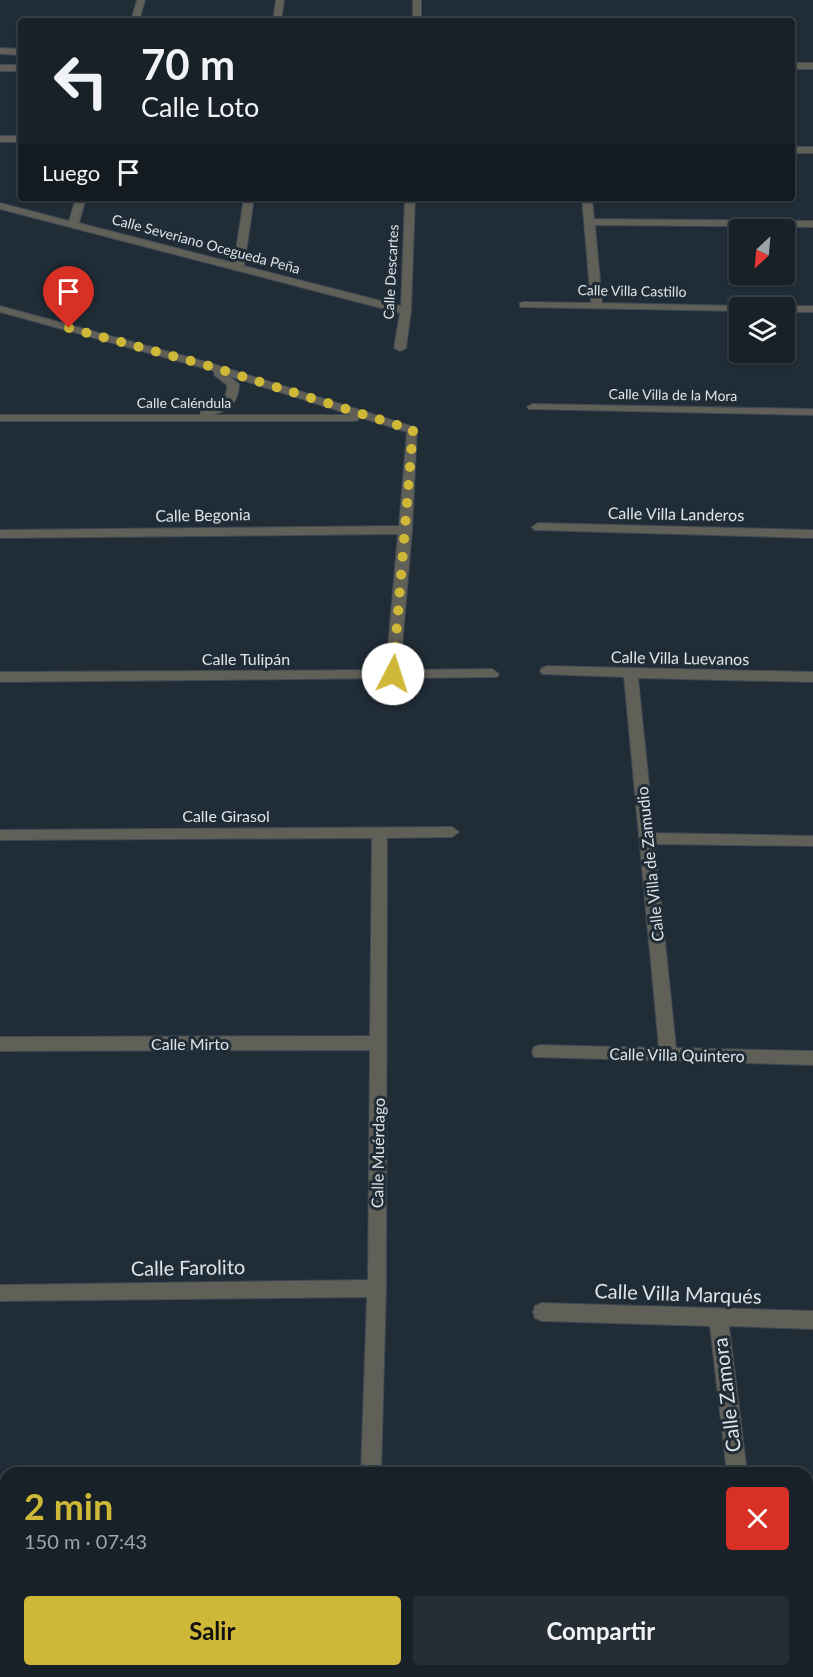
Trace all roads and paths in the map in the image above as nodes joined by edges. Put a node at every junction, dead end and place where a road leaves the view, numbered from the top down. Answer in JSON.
{"nodes":[{"id":1,"x":141,"y":0,"type":"edge"},
{"id":2,"x":280,"y":0,"type":"edge"},
{"id":3,"x":417,"y":0,"type":"edge"},
{"id":4,"x":136,"y":18,"type":"edge"},
{"id":5,"x":277,"y":18,"type":"edge"},
{"id":6,"x":417,"y":18,"type":"edge"},
{"id":7,"x":0,"y":51,"type":"edge"},
{"id":8,"x":18,"y":52,"type":"edge"},
{"id":9,"x":795,"y":66,"type":"edge"},
{"id":10,"x":813,"y":66,"type":"edge"},
{"id":11,"x":0,"y":68,"type":"edge"},
{"id":12,"x":18,"y":68,"type":"edge"},
{"id":13,"x":0,"y":139,"type":"edge"},
{"id":14,"x":18,"y":139,"type":"edge"},
{"id":15,"x":795,"y":150,"type":"edge"},
{"id":16,"x":813,"y":150,"type":"edge"},
{"id":17,"x":80,"y":201,"type":"edge"},
{"id":18,"x":249,"y":201,"type":"edge"},
{"id":19,"x":410,"y":201,"type":"edge"},
{"id":20,"x":586,"y":201,"type":"edge"},
{"id":21,"x":0,"y":206,"type":"edge"},
{"id":22,"x":588,"y":222,"type":"junction"},
{"id":23,"x":813,"y":224,"type":"edge"},
{"id":24,"x":73,"y":225,"type":"junction"},
{"id":25,"x":239,"y":268,"type":"junction"},
{"id":26,"x":524,"y":305,"type":"dead end"},
{"id":27,"x":597,"y":306,"type":"junction"},
{"id":28,"x":729,"y":308,"type":"edge"},
{"id":29,"x":0,"y":309,"type":"edge"},
{"id":30,"x":795,"y":309,"type":"edge"},
{"id":31,"x":813,"y":309,"type":"edge"},
{"id":32,"x":406,"y":311,"type":"junction"},
{"id":33,"x":400,"y":348,"type":"dead end"},
{"id":34,"x":206,"y":365,"type":"junction"},
{"id":35,"x":533,"y":407,"type":"dead end"},
{"id":36,"x":813,"y":412,"type":"edge"},
{"id":37,"x":0,"y":418,"type":"edge"},
{"id":38,"x":188,"y":418,"type":"junction"},
{"id":39,"x":368,"y":418,"type":"junction"},
{"id":40,"x":538,"y":527,"type":"dead end"},
{"id":41,"x":406,"y":530,"type":"junction"},
{"id":42,"x":0,"y":534,"type":"edge"},
{"id":43,"x":813,"y":534,"type":"edge"},
{"id":44,"x":547,"y":671,"type":"dead end"},
{"id":45,"x":393,"y":674,"type":"junction"},
{"id":46,"x":492,"y":674,"type":"dead end"},
{"id":47,"x":631,"y":674,"type":"junction"},
{"id":48,"x":0,"y":677,"type":"edge"},
{"id":49,"x":813,"y":677,"type":"edge"},
{"id":50,"x":452,"y":832,"type":"dead end"},
{"id":51,"x":380,"y":833,"type":"junction"},
{"id":52,"x":0,"y":836,"type":"edge"},
{"id":53,"x":648,"y":838,"type":"junction"},
{"id":54,"x":813,"y":841,"type":"edge"},
{"id":55,"x":380,"y":1043,"type":"junction"},
{"id":56,"x":0,"y":1044,"type":"edge"},
{"id":57,"x":540,"y":1052,"type":"dead end"},
{"id":58,"x":668,"y":1055,"type":"junction"},
{"id":59,"x":813,"y":1058,"type":"edge"},
{"id":60,"x":377,"y":1288,"type":"junction"},
{"id":61,"x":0,"y":1293,"type":"edge"},
{"id":62,"x":542,"y":1312,"type":"dead end"},
{"id":63,"x":718,"y":1317,"type":"junction"},
{"id":64,"x":813,"y":1320,"type":"edge"},
{"id":65,"x":372,"y":1467,"type":"edge"},
{"id":66,"x":735,"y":1467,"type":"edge"}],
"edges":[{"from":1,"to":4,"type":"street"},
{"from":2,"to":5,"type":"street"},
{"from":3,"to":6,"type":"street"},
{"from":7,"to":8,"type":"street"},
{"from":9,"to":10,"type":"street"},
{"from":11,"to":12,"type":"street"},
{"from":13,"to":14,"type":"street"},
{"from":15,"to":16,"type":"street"},
{"from":17,"to":24,"type":"street"},
{"from":18,"to":25,"type":"street"},
{"from":19,"to":32,"type":"street","name":"Calle Descartes"},
{"from":20,"to":22,"type":"street"},
{"from":21,"to":24,"type":"street","name":"Calle Severiano Ocegueda Peña"},
{"from":22,"to":23,"type":"street"},
{"from":22,"to":27,"type":"street"},
{"from":24,"to":25,"type":"street","name":"Calle Severiano Ocegueda Peña"},
{"from":25,"to":32,"type":"street","name":"Calle Severiano Ocegueda Peña"},
{"from":26,"to":27,"type":"street","name":"Calle Villa Castillo"},
{"from":27,"to":28,"type":"street","name":"Calle Villa Castillo"},
{"from":29,"to":34,"type":"street"},
{"from":30,"to":31,"type":"street"},
{"from":32,"to":33,"type":"street","name":"Calle Descartes"},
{"from":34,"to":38,"type":"street"},
{"from":34,"to":39,"type":"street"},
{"from":35,"to":36,"type":"street","name":"Calle Villa de la Mora"},
{"from":37,"to":38,"type":"street","name":"Calle Caléndula"},
{"from":38,"to":39,"type":"street","name":"Calle Caléndula"},
{"from":39,"to":41,"type":"street"},
{"from":40,"to":43,"type":"street","name":"Calle Villa Landeros"},
{"from":41,"to":42,"type":"street","name":"Calle Begonia"},
{"from":41,"to":45,"type":"street"},
{"from":44,"to":47,"type":"street","name":"Calle Villa Luevanos"},
{"from":45,"to":46,"type":"street","name":"Calle Tulipán"},
{"from":45,"to":48,"type":"street","name":"Calle Tulipán"},
{"from":47,"to":49,"type":"street","name":"Calle Villa Luevanos"},
{"from":47,"to":53,"type":"street","name":"Calle Villa de Zamudio"},
{"from":50,"to":51,"type":"street","name":"Calle Girasol"},
{"from":51,"to":52,"type":"street","name":"Calle Girasol"},
{"from":51,"to":55,"type":"street","name":"Calle Muérdago"},
{"from":53,"to":54,"type":"street"},
{"from":53,"to":58,"type":"street","name":"Calle Villa de Zamudio"},
{"from":55,"to":56,"type":"street","name":"Calle Mirto"},
{"from":55,"to":60,"type":"street","name":"Calle Muérdago"},
{"from":57,"to":58,"type":"street","name":"Calle Villa Quintero"},
{"from":58,"to":59,"type":"street","name":"Calle Villa Quintero"},
{"from":60,"to":61,"type":"street","name":"Calle Farolito"},
{"from":60,"to":65,"type":"street","name":"Calle Muérdago"},
{"from":62,"to":63,"type":"street","name":"Calle Villa Marqués"},
{"from":63,"to":64,"type":"street","name":"Calle Villa Marqués"},
{"from":63,"to":66,"type":"street","name":"Calle Zamora"}]}
